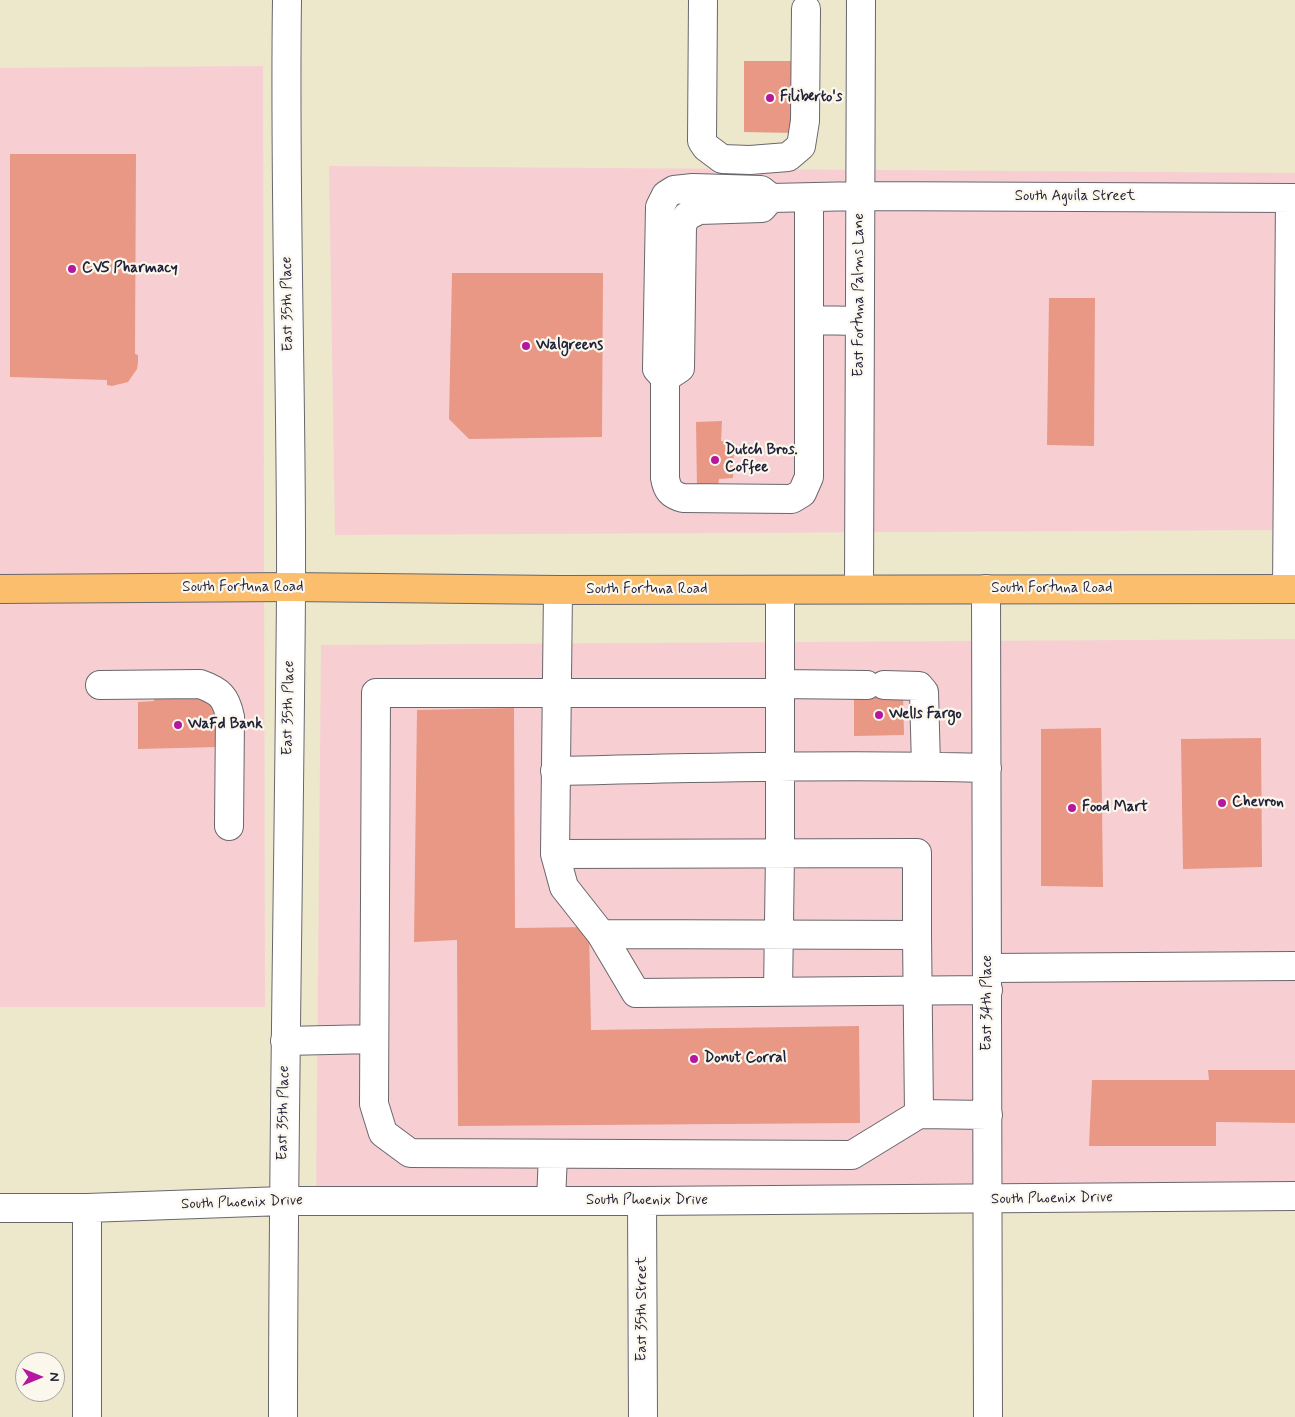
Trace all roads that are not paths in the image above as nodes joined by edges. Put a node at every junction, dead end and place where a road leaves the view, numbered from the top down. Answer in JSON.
{"nodes":[{"id":1,"x":287,"y":0,"type":"edge"},
{"id":2,"x":703,"y":0,"type":"edge"},
{"id":3,"x":862,"y":0,"type":"edge"},
{"id":4,"x":806,"y":9,"type":"dead end"},
{"id":5,"x":860,"y":196,"type":"junction"},
{"id":6,"x":809,"y":198,"type":"junction"},
{"id":7,"x":1292,"y":198,"type":"edge"},
{"id":8,"x":809,"y":320,"type":"junction"},
{"id":9,"x":860,"y":321,"type":"junction"},
{"id":10,"x":291,"y":587,"type":"junction"},
{"id":11,"x":0,"y":589,"type":"edge"},
{"id":12,"x":858,"y":589,"type":"junction"},
{"id":13,"x":986,"y":589,"type":"junction"},
{"id":14,"x":1291,"y":589,"type":"edge"},
{"id":15,"x":558,"y":590,"type":"junction"},
{"id":16,"x":780,"y":590,"type":"junction"},
{"id":17,"x":100,"y":686,"type":"dead end"},
{"id":18,"x":780,"y":688,"type":"junction"},
{"id":19,"x":557,"y":693,"type":"junction"},
{"id":20,"x":926,"y":766,"type":"junction"},
{"id":21,"x":780,"y":767,"type":"junction"},
{"id":22,"x":987,"y":768,"type":"junction"},
{"id":23,"x":555,"y":771,"type":"junction"},
{"id":24,"x":229,"y":826,"type":"dead end"},
{"id":25,"x":555,"y":854,"type":"junction"},
{"id":26,"x":780,"y":854,"type":"junction"},
{"id":27,"x":601,"y":934,"type":"junction"},
{"id":28,"x":779,"y":934,"type":"junction"},
{"id":29,"x":917,"y":935,"type":"junction"},
{"id":30,"x":1295,"y":966,"type":"edge"},
{"id":31,"x":988,"y":979,"type":"junction"},
{"id":32,"x":917,"y":990,"type":"junction"},
{"id":33,"x":778,"y":992,"type":"junction"},
{"id":34,"x":374,"y":1039,"type":"junction"},
{"id":35,"x":285,"y":1041,"type":"junction"},
{"id":36,"x":919,"y":1114,"type":"junction"},
{"id":37,"x":988,"y":1115,"type":"junction"},
{"id":38,"x":553,"y":1154,"type":"junction"},
{"id":39,"x":1295,"y":1196,"type":"edge"},
{"id":40,"x":988,"y":1199,"type":"junction"},
{"id":41,"x":283,"y":1201,"type":"junction"},
{"id":42,"x":551,"y":1201,"type":"junction"},
{"id":43,"x":642,"y":1201,"type":"junction"},
{"id":44,"x":0,"y":1208,"type":"edge"},
{"id":45,"x":87,"y":1208,"type":"junction"},
{"id":46,"x":87,"y":1417,"type":"edge"},
{"id":47,"x":283,"y":1417,"type":"edge"},
{"id":48,"x":643,"y":1417,"type":"edge"},
{"id":49,"x":988,"y":1417,"type":"edge"}],
"edges":[{"from":1,"to":10,"type":"street","name":"East 35th Place"},
{"from":2,"to":4,"type":"street"},
{"from":3,"to":5,"type":"street","name":"East Fortuna Palms Lane"},
{"from":5,"to":6,"type":"street","name":"South Aguila Street"},
{"from":5,"to":7,"type":"street","name":"South Aguila Street"},
{"from":5,"to":9,"type":"street","name":"East Fortuna Palms Lane"},
{"from":6,"to":8,"type":"street"},
{"from":6,"to":8,"type":"street","name":"South Aguila Street"},
{"from":7,"to":14,"type":"street"},
{"from":8,"to":9,"type":"street"},
{"from":9,"to":12,"type":"street","name":"East Fortuna Palms Lane"},
{"from":10,"to":11,"type":"main road","name":"South Fortuna Road"},
{"from":10,"to":15,"type":"main road","name":"South Fortuna Road"},
{"from":10,"to":35,"type":"street","name":"East 35th Place"},
{"from":12,"to":13,"type":"main road","name":"South Fortuna Road"},
{"from":12,"to":16,"type":"main road","name":"South Fortuna Road"},
{"from":13,"to":14,"type":"main road","name":"South Fortuna Road"},
{"from":13,"to":22,"type":"street","name":"East 34th Place"},
{"from":15,"to":16,"type":"main road","name":"South Fortuna Road"},
{"from":15,"to":19,"type":"street"},
{"from":16,"to":18,"type":"street"},
{"from":17,"to":24,"type":"street"},
{"from":18,"to":19,"type":"street"},
{"from":18,"to":20,"type":"street"},
{"from":18,"to":21,"type":"street"},
{"from":19,"to":23,"type":"street"},
{"from":19,"to":34,"type":"street"},
{"from":20,"to":21,"type":"street"},
{"from":20,"to":22,"type":"street"},
{"from":21,"to":23,"type":"street"},
{"from":21,"to":26,"type":"street"},
{"from":22,"to":31,"type":"street","name":"East 34th Place"},
{"from":23,"to":25,"type":"street"},
{"from":25,"to":26,"type":"street"},
{"from":25,"to":27,"type":"street"},
{"from":26,"to":28,"type":"street"},
{"from":26,"to":29,"type":"street"},
{"from":27,"to":28,"type":"street"},
{"from":27,"to":33,"type":"street"},
{"from":28,"to":29,"type":"street"},
{"from":28,"to":33,"type":"street"},
{"from":29,"to":32,"type":"street"},
{"from":30,"to":31,"type":"street"},
{"from":31,"to":32,"type":"street"},
{"from":31,"to":37,"type":"street","name":"East 34th Place"},
{"from":32,"to":33,"type":"street"},
{"from":32,"to":36,"type":"street"},
{"from":34,"to":35,"type":"street"},
{"from":34,"to":38,"type":"street"},
{"from":35,"to":41,"type":"street","name":"East 35th Place"},
{"from":36,"to":37,"type":"street"},
{"from":36,"to":38,"type":"street"},
{"from":37,"to":40,"type":"street","name":"East 34th Place"},
{"from":38,"to":42,"type":"street"},
{"from":39,"to":40,"type":"street","name":"South Phoenix Drive"},
{"from":40,"to":43,"type":"street","name":"South Phoenix Drive"},
{"from":40,"to":49,"type":"street","name":"East 34th Place"},
{"from":41,"to":42,"type":"street","name":"South Phoenix Drive"},
{"from":41,"to":45,"type":"street","name":"South Phoenix Drive"},
{"from":41,"to":47,"type":"street","name":"East 35th Place"},
{"from":42,"to":43,"type":"street","name":"South Phoenix Drive"},
{"from":43,"to":48,"type":"street","name":"East 35th Street"},
{"from":44,"to":45,"type":"street","name":"South Phoenix Drive"},
{"from":45,"to":46,"type":"street"}]}
